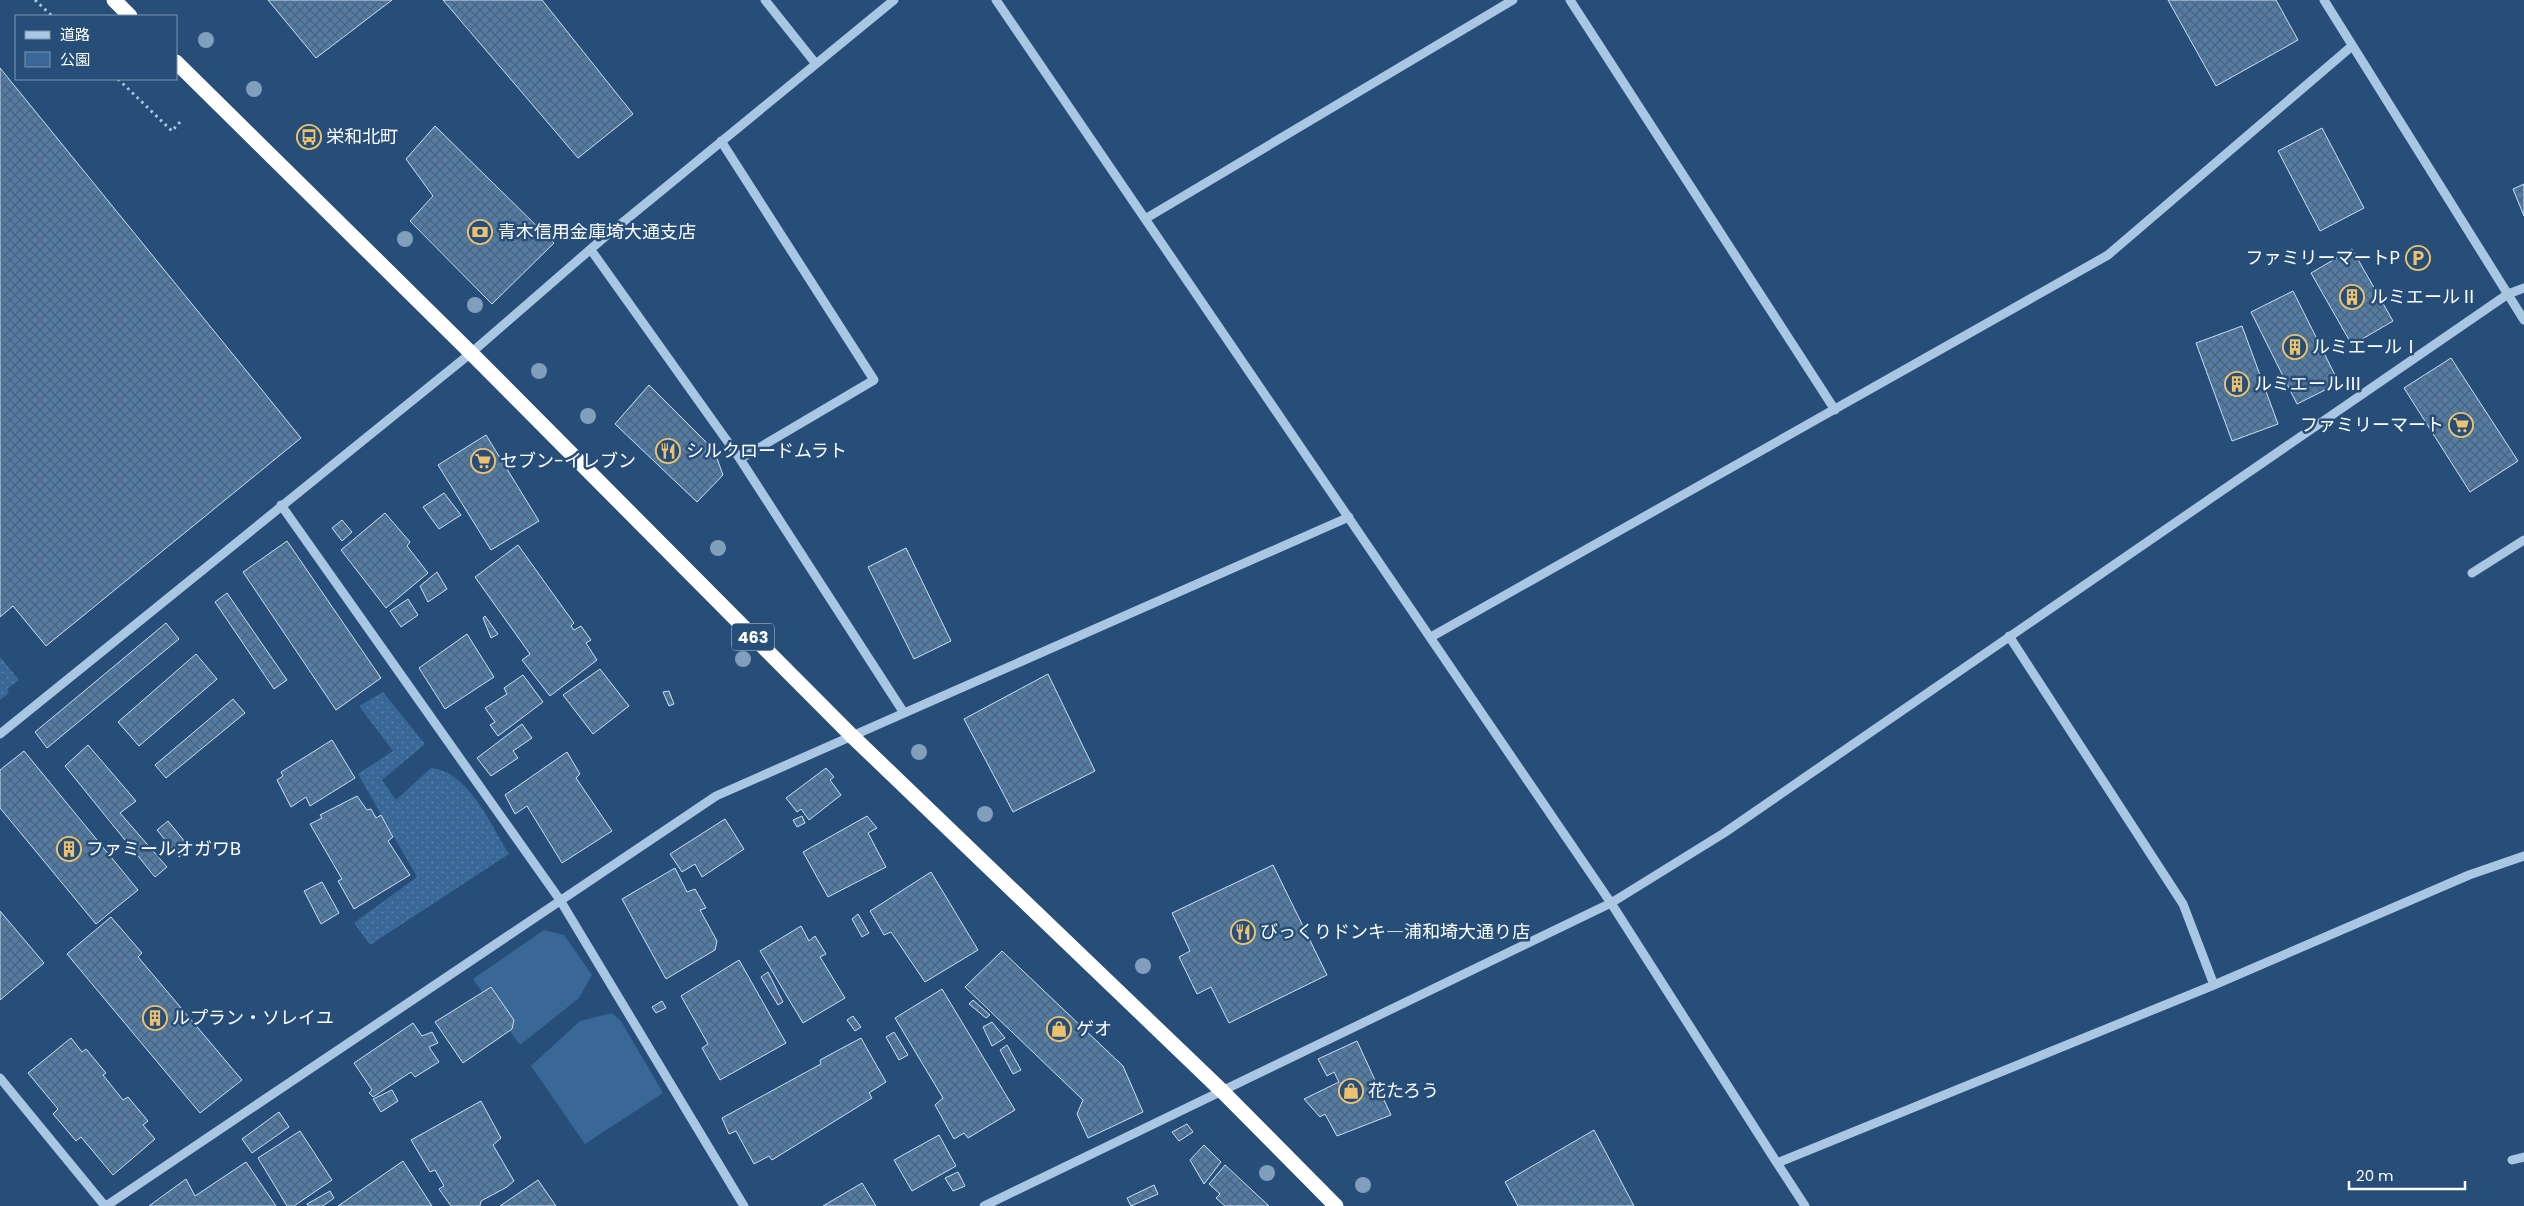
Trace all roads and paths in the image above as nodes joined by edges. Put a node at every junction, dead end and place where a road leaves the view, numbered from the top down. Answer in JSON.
{"nodes":[{"id":1,"x":35,"y":0,"type":"edge"},
{"id":2,"x":114,"y":0,"type":"edge"},
{"id":3,"x":765,"y":0,"type":"edge"},
{"id":4,"x":894,"y":0,"type":"edge"},
{"id":5,"x":996,"y":0,"type":"edge"},
{"id":6,"x":1513,"y":0,"type":"edge"},
{"id":7,"x":1570,"y":0,"type":"edge"},
{"id":8,"x":2324,"y":0,"type":"edge"},
{"id":9,"x":51,"y":15,"type":"edge"},
{"id":10,"x":129,"y":15,"type":"edge"},
{"id":11,"x":2352,"y":46,"type":"junction"},
{"id":12,"x":178,"y":64,"type":"edge"},
{"id":13,"x":816,"y":64,"type":"junction"},
{"id":14,"x":119,"y":80,"type":"edge"},
{"id":15,"x":180,"y":122,"type":"dead end"},
{"id":16,"x":721,"y":141,"type":"junction"},
{"id":17,"x":1146,"y":219,"type":"junction"},
{"id":18,"x":590,"y":250,"type":"junction"},
{"id":19,"x":2524,"y":288,"type":"edge"},
{"id":20,"x":2508,"y":294,"type":"junction"},
{"id":21,"x":2524,"y":320,"type":"edge"},
{"id":22,"x":471,"y":353,"type":"junction"},
{"id":23,"x":1836,"y":410,"type":"junction"},
{"id":24,"x":740,"y":459,"type":"junction"},
{"id":25,"x":281,"y":505,"type":"junction"},
{"id":26,"x":1349,"y":516,"type":"junction"},
{"id":27,"x":2524,"y":540,"type":"edge"},
{"id":28,"x":2472,"y":573,"type":"dead end"},
{"id":29,"x":2009,"y":636,"type":"junction"},
{"id":30,"x":1431,"y":637,"type":"junction"},
{"id":31,"x":904,"y":713,"type":"junction"},
{"id":32,"x":0,"y":734,"type":"edge"},
{"id":33,"x":852,"y":736,"type":"junction"},
{"id":34,"x":2524,"y":856,"type":"edge"},
{"id":35,"x":560,"y":900,"type":"junction"},
{"id":36,"x":1611,"y":903,"type":"junction"},
{"id":37,"x":2214,"y":985,"type":"junction"},
{"id":38,"x":0,"y":1078,"type":"edge"},
{"id":39,"x":1222,"y":1091,"type":"junction"},
{"id":40,"x":2524,"y":1157,"type":"edge"},
{"id":41,"x":2512,"y":1160,"type":"dead end"},
{"id":42,"x":1777,"y":1163,"type":"junction"},
{"id":43,"x":105,"y":1206,"type":"edge"},
{"id":44,"x":744,"y":1206,"type":"edge"},
{"id":45,"x":984,"y":1206,"type":"edge"},
{"id":46,"x":1336,"y":1206,"type":"edge"},
{"id":47,"x":1805,"y":1206,"type":"edge"}],
"edges":[{"from":1,"to":9,"type":"path"},
{"from":2,"to":10,"type":"highway"},
{"from":3,"to":13,"type":"street"},
{"from":4,"to":13,"type":"street"},
{"from":5,"to":17,"type":"street"},
{"from":6,"to":17,"type":"street"},
{"from":7,"to":23,"type":"street"},
{"from":8,"to":11,"type":"street"},
{"from":11,"to":20,"type":"street"},
{"from":11,"to":23,"type":"street"},
{"from":12,"to":22,"type":"highway","number":"463"},
{"from":13,"to":16,"type":"street"},
{"from":14,"to":15,"type":"path"},
{"from":16,"to":18,"type":"street"},
{"from":16,"to":24,"type":"street"},
{"from":17,"to":26,"type":"street"},
{"from":18,"to":22,"type":"street"},
{"from":18,"to":24,"type":"street"},
{"from":19,"to":20,"type":"street"},
{"from":20,"to":21,"type":"street"},
{"from":20,"to":29,"type":"street"},
{"from":22,"to":25,"type":"street"},
{"from":22,"to":33,"type":"highway","number":"463"},
{"from":23,"to":30,"type":"street"},
{"from":24,"to":31,"type":"street"},
{"from":25,"to":32,"type":"street"},
{"from":25,"to":35,"type":"street"},
{"from":26,"to":30,"type":"street"},
{"from":26,"to":31,"type":"street"},
{"from":27,"to":28,"type":"street"},
{"from":29,"to":36,"type":"street"},
{"from":29,"to":37,"type":"street"},
{"from":30,"to":36,"type":"street"},
{"from":31,"to":33,"type":"street"},
{"from":33,"to":35,"type":"street"},
{"from":33,"to":39,"type":"highway","number":"463"},
{"from":34,"to":37,"type":"street"},
{"from":35,"to":43,"type":"street"},
{"from":35,"to":44,"type":"street"},
{"from":36,"to":39,"type":"street"},
{"from":36,"to":42,"type":"street"},
{"from":37,"to":42,"type":"street"},
{"from":38,"to":43,"type":"street"},
{"from":39,"to":45,"type":"street"},
{"from":39,"to":46,"type":"highway","number":"463"},
{"from":40,"to":41,"type":"street"},
{"from":42,"to":47,"type":"street"}]}
